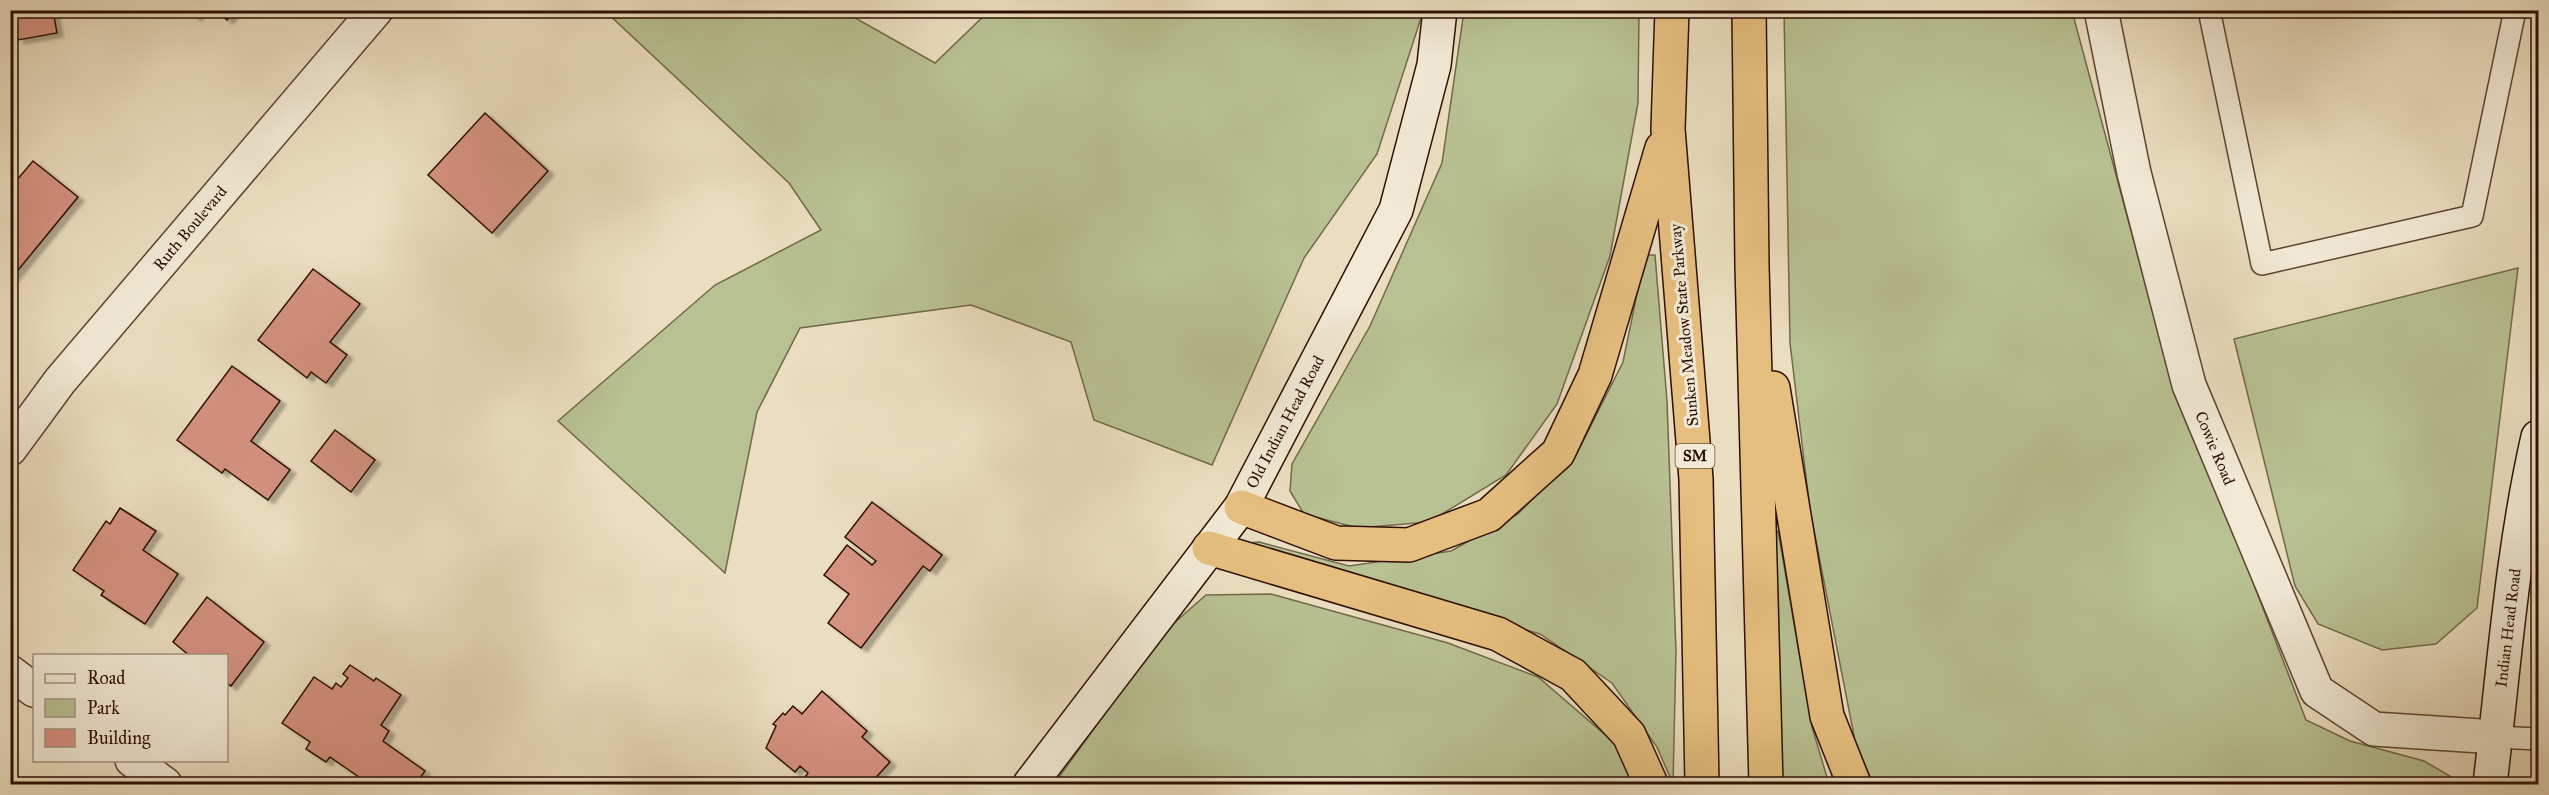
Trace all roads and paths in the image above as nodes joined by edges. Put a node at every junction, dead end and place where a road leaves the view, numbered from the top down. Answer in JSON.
{"nodes":[{"id":1,"x":376,"y":10,"type":"edge"},
{"id":2,"x":1440,"y":10,"type":"edge"},
{"id":3,"x":1672,"y":10,"type":"edge"},
{"id":4,"x":1749,"y":10,"type":"edge"},
{"id":5,"x":2101,"y":10,"type":"edge"},
{"id":6,"x":2210,"y":10,"type":"edge"},
{"id":7,"x":2515,"y":10,"type":"edge"},
{"id":8,"x":1668,"y":129,"type":"junction"},
{"id":9,"x":1752,"y":266,"type":"junction"},
{"id":10,"x":2538,"y":437,"type":"edge"},
{"id":11,"x":10,"y":450,"type":"edge"},
{"id":12,"x":1240,"y":507,"type":"junction"},
{"id":13,"x":1209,"y":549,"type":"junction"},
{"id":14,"x":10,"y":672,"type":"edge"},
{"id":15,"x":33,"y":689,"type":"edge"},
{"id":16,"x":2496,"y":737,"type":"junction"},
{"id":17,"x":2538,"y":739,"type":"edge"},
{"id":18,"x":135,"y":762,"type":"edge"},
{"id":19,"x":165,"y":784,"type":"edge"},
{"id":20,"x":1030,"y":784,"type":"edge"},
{"id":21,"x":1651,"y":784,"type":"edge"},
{"id":22,"x":1702,"y":784,"type":"edge"},
{"id":23,"x":1766,"y":784,"type":"edge"},
{"id":24,"x":1854,"y":784,"type":"edge"},
{"id":25,"x":2490,"y":784,"type":"edge"}],
"edges":[{"from":1,"to":11,"type":"street","name":"Ruth Boulevard"},
{"from":2,"to":12,"type":"street","name":"Old Indian Head Road"},
{"from":3,"to":8,"type":"highway","name":"Sunken Meadow State Parkway","number":"SM"},
{"from":4,"to":9,"type":"highway"},
{"from":5,"to":16,"type":"street","name":"Cowie Road"},
{"from":6,"to":7,"type":"lane"},
{"from":8,"to":12,"type":"highway"},
{"from":8,"to":22,"type":"highway","name":"Sunken Meadow State Parkway","number":"SM"},
{"from":9,"to":23,"type":"highway"},
{"from":9,"to":24,"type":"highway"},
{"from":10,"to":16,"type":"street","name":"Indian Head Road"},
{"from":12,"to":13,"type":"street","name":"Old Indian Head Road"},
{"from":13,"to":20,"type":"street","name":"Old Indian Head Road"},
{"from":13,"to":21,"type":"highway"},
{"from":14,"to":15,"type":"street"},
{"from":16,"to":17,"type":"lane"},
{"from":16,"to":25,"type":"street","name":"Indian Head Road"},
{"from":18,"to":19,"type":"street"}]}
